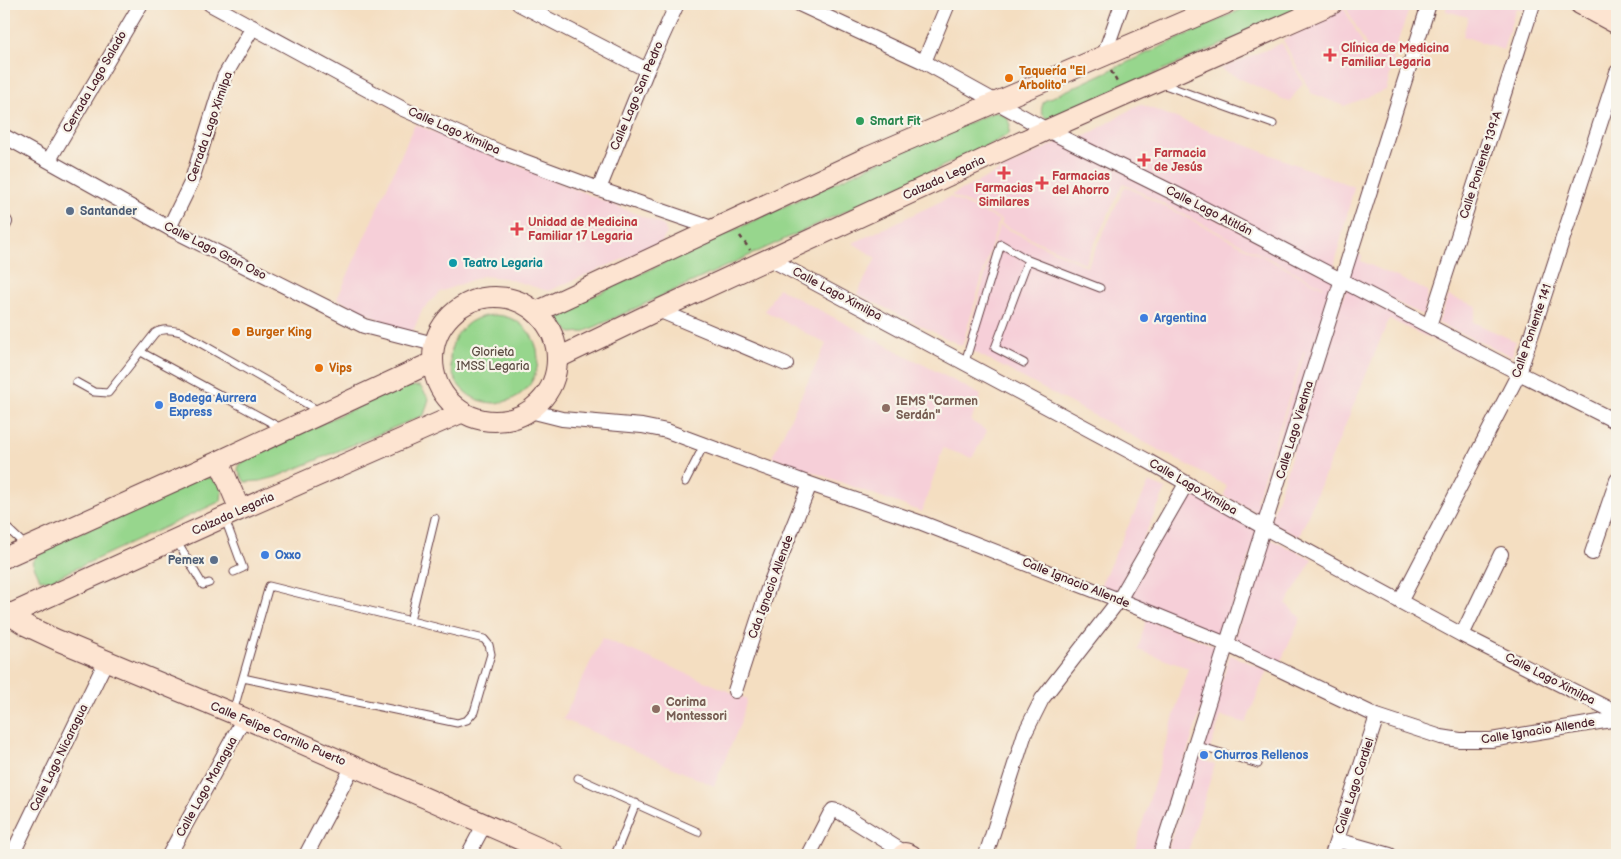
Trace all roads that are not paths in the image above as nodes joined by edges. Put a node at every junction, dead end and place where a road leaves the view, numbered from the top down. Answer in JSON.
{"nodes":[{"id":1,"x":141,"y":4,"type":"edge"},
{"id":2,"x":210,"y":4,"type":"edge"},
{"id":3,"x":519,"y":4,"type":"edge"},
{"id":4,"x":677,"y":4,"type":"edge"},
{"id":5,"x":799,"y":4,"type":"edge"},
{"id":6,"x":948,"y":4,"type":"edge"},
{"id":7,"x":1122,"y":4,"type":"edge"},
{"id":8,"x":1225,"y":4,"type":"edge"},
{"id":9,"x":1332,"y":4,"type":"edge"},
{"id":10,"x":1429,"y":4,"type":"edge"},
{"id":11,"x":1533,"y":4,"type":"edge"},
{"id":12,"x":1580,"y":4,"type":"edge"},
{"id":13,"x":1617,"y":24,"type":"edge"},
{"id":14,"x":252,"y":27,"type":"junction"},
{"id":15,"x":1104,"y":55,"type":"junction"},
{"id":16,"x":924,"y":62,"type":"junction"},
{"id":17,"x":646,"y":70,"type":"junction"},
{"id":18,"x":1617,"y":72,"type":"edge"},
{"id":19,"x":1157,"y":82,"type":"junction"},
{"id":20,"x":996,"y":100,"type":"junction"},
{"id":21,"x":1273,"y":124,"type":"dead end"},
{"id":22,"x":1047,"y":130,"type":"junction"},
{"id":23,"x":4,"y":136,"type":"edge"},
{"id":24,"x":49,"y":160,"type":"junction"},
{"id":25,"x":599,"y":189,"type":"junction"},
{"id":26,"x":169,"y":228,"type":"junction"},
{"id":27,"x":712,"y":228,"type":"junction"},
{"id":28,"x":1028,"y":260,"type":"junction"},
{"id":29,"x":764,"y":262,"type":"junction"},
{"id":30,"x":1342,"y":280,"type":"junction"},
{"id":31,"x":1100,"y":288,"type":"dead end"},
{"id":32,"x":658,"y":310,"type":"junction"},
{"id":33,"x":536,"y":312,"type":"junction"},
{"id":34,"x":1429,"y":326,"type":"junction"},
{"id":35,"x":141,"y":352,"type":"junction"},
{"id":36,"x":434,"y":353,"type":"junction"},
{"id":37,"x":558,"y":358,"type":"junction"},
{"id":38,"x":965,"y":362,"type":"junction"},
{"id":39,"x":1024,"y":363,"type":"dead end"},
{"id":40,"x":786,"y":364,"type":"dead end"},
{"id":41,"x":1519,"y":373,"type":"junction"},
{"id":42,"x":76,"y":382,"type":"dead end"},
{"id":43,"x":530,"y":411,"type":"junction"},
{"id":44,"x":463,"y":412,"type":"junction"},
{"id":45,"x":322,"y":413,"type":"junction"},
{"id":46,"x":1617,"y":422,"type":"edge"},
{"id":47,"x":285,"y":430,"type":"junction"},
{"id":48,"x":704,"y":445,"type":"junction"},
{"id":49,"x":219,"y":461,"type":"junction"},
{"id":50,"x":1617,"y":480,"type":"edge"},
{"id":51,"x":685,"y":482,"type":"dead end"},
{"id":52,"x":810,"y":484,"type":"junction"},
{"id":53,"x":1186,"y":484,"type":"junction"},
{"id":54,"x":233,"y":513,"type":"junction"},
{"id":55,"x":435,"y":518,"type":"dead end"},
{"id":56,"x":4,"y":525,"type":"edge"},
{"id":57,"x":1265,"y":528,"type":"junction"},
{"id":58,"x":175,"y":539,"type":"junction"},
{"id":59,"x":28,"y":547,"type":"junction"},
{"id":60,"x":1501,"y":554,"type":"dead end"},
{"id":61,"x":1592,"y":554,"type":"dead end"},
{"id":62,"x":4,"y":558,"type":"edge"},
{"id":63,"x":234,"y":572,"type":"dead end"},
{"id":64,"x":209,"y":582,"type":"dead end"},
{"id":65,"x":1119,"y":600,"type":"junction"},
{"id":66,"x":1400,"y":602,"type":"junction"},
{"id":67,"x":5,"y":614,"type":"edge"},
{"id":68,"x":410,"y":620,"type":"junction"},
{"id":69,"x":1462,"y":636,"type":"junction"},
{"id":70,"x":1226,"y":644,"type":"junction"},
{"id":71,"x":106,"y":661,"type":"junction"},
{"id":72,"x":244,"y":678,"type":"junction"},
{"id":73,"x":735,"y":691,"type":"dead end"},
{"id":74,"x":1617,"y":713,"type":"edge"},
{"id":75,"x":238,"y":716,"type":"junction"},
{"id":76,"x":1377,"y":716,"type":"junction"},
{"id":77,"x":1617,"y":719,"type":"edge"},
{"id":78,"x":1195,"y":746,"type":"junction"},
{"id":79,"x":1258,"y":764,"type":"dead end"},
{"id":80,"x":353,"y":766,"type":"junction"},
{"id":81,"x":578,"y":778,"type":"dead end"},
{"id":82,"x":636,"y":803,"type":"junction"},
{"id":83,"x":484,"y":825,"type":"junction"},
{"id":84,"x":698,"y":832,"type":"dead end"},
{"id":85,"x":1337,"y":840,"type":"junction"},
{"id":86,"x":906,"y":854,"type":"edge"},
{"id":87,"x":12,"y":855,"type":"edge"},
{"id":88,"x":169,"y":855,"type":"edge"},
{"id":89,"x":306,"y":855,"type":"edge"},
{"id":90,"x":468,"y":855,"type":"edge"},
{"id":91,"x":554,"y":855,"type":"edge"},
{"id":92,"x":615,"y":855,"type":"edge"},
{"id":93,"x":809,"y":855,"type":"edge"},
{"id":94,"x":986,"y":855,"type":"edge"},
{"id":95,"x":1160,"y":855,"type":"edge"},
{"id":96,"x":1332,"y":855,"type":"edge"},
{"id":97,"x":1390,"y":855,"type":"edge"}],
"edges":[{"from":1,"to":24,"type":"street","name":"Cerrada Lago Salado"},
{"from":2,"to":14,"type":"street","name":"Calle Lago Ximilpa"},
{"from":3,"to":17,"type":"street"},
{"from":4,"to":17,"type":"street","name":"Calle Lago San Pedro"},
{"from":5,"to":16,"type":"street","name":"Calle Lago Atitlán"},
{"from":6,"to":16,"type":"street"},
{"from":7,"to":15,"type":"street"},
{"from":8,"to":15,"type":"main road"},
{"from":9,"to":19,"type":"main road","name":"Calzada Legaria"},
{"from":10,"to":30,"type":"street","name":"Calle Lago Viedma"},
{"from":11,"to":34,"type":"street","name":"Calle Poniente 139-A"},
{"from":12,"to":13,"type":"main road"},
{"from":14,"to":25,"type":"street","name":"Calle Lago Ximilpa"},
{"from":14,"to":26,"type":"street","name":"Cerrada Lago Ximilpa"},
{"from":15,"to":20,"type":"main road"},
{"from":16,"to":20,"type":"street","name":"Calle Lago Atitlán"},
{"from":17,"to":25,"type":"street","name":"Calle Lago San Pedro"},
{"from":18,"to":41,"type":"street","name":"Calle Poniente 141"},
{"from":19,"to":21,"type":"lane"},
{"from":19,"to":22,"type":"main road","name":"Calzada Legaria"},
{"from":20,"to":22,"type":"street","name":"Calle Lago Atitlán"},
{"from":20,"to":27,"type":"main road"},
{"from":22,"to":29,"type":"main road","name":"Calzada Legaria"},
{"from":22,"to":30,"type":"street","name":"Calle Lago Atitlán"},
{"from":23,"to":24,"type":"street","name":"Calle Lago Gran Oso"},
{"from":24,"to":26,"type":"street","name":"Calle Lago Gran Oso"},
{"from":25,"to":27,"type":"street","name":"Calle Lago Ximilpa"},
{"from":26,"to":36,"type":"street","name":"Calle Lago Gran Oso"},
{"from":27,"to":33,"type":"main road"},
{"from":28,"to":31,"type":"lane"},
{"from":28,"to":38,"type":"lane"},
{"from":28,"to":39,"type":"lane"},
{"from":29,"to":32,"type":"main road","name":"Calzada Legaria"},
{"from":29,"to":38,"type":"street","name":"Calle Lago Ximilpa"},
{"from":30,"to":34,"type":"street","name":"Calle Lago Atitlán"},
{"from":30,"to":57,"type":"street","name":"Calle Lago Viedma"},
{"from":32,"to":37,"type":"main road","name":"Calzada Legaria"},
{"from":32,"to":40,"type":"street"},
{"from":33,"to":36,"type":"main road"},
{"from":33,"to":37,"type":"main road"},
{"from":34,"to":41,"type":"street","name":"Calle Lago Atitlán"},
{"from":35,"to":42,"type":"lane"},
{"from":35,"to":45,"type":"lane"},
{"from":35,"to":47,"type":"lane"},
{"from":36,"to":44,"type":"main road"},
{"from":36,"to":45,"type":"main road"},
{"from":37,"to":43,"type":"main road"},
{"from":38,"to":53,"type":"street","name":"Calle Lago Ximilpa"},
{"from":41,"to":46,"type":"street","name":"Calle Lago Atitlán"},
{"from":41,"to":66,"type":"street","name":"Calle Poniente 141"},
{"from":43,"to":44,"type":"main road"},
{"from":43,"to":48,"type":"street","name":"Calle Ignacio Allende"},
{"from":44,"to":54,"type":"main road","name":"Calzada Legaria"},
{"from":45,"to":47,"type":"main road"},
{"from":47,"to":49,"type":"main road"},
{"from":48,"to":51,"type":"lane"},
{"from":48,"to":52,"type":"street","name":"Calle Ignacio Allende"},
{"from":49,"to":54,"type":"main road"},
{"from":49,"to":59,"type":"main road"},
{"from":50,"to":61,"type":"street"},
{"from":52,"to":65,"type":"street","name":"Calle Ignacio Allende"},
{"from":52,"to":73,"type":"street","name":"Cda Ignacio Allende"},
{"from":53,"to":57,"type":"street","name":"Calle Lago Ximilpa"},
{"from":53,"to":65,"type":"street"},
{"from":54,"to":58,"type":"main road","name":"Calzada Legaria"},
{"from":54,"to":63,"type":"lane"},
{"from":55,"to":68,"type":"lane"},
{"from":56,"to":59,"type":"lane"},
{"from":57,"to":66,"type":"street","name":"Calle Lago Ximilpa"},
{"from":57,"to":70,"type":"street","name":"Calle Lago Viedma"},
{"from":58,"to":64,"type":"lane"},
{"from":58,"to":67,"type":"main road","name":"Calzada Legaria"},
{"from":59,"to":62,"type":"main road"},
{"from":60,"to":69,"type":"street"},
{"from":65,"to":70,"type":"street","name":"Calle Ignacio Allende"},
{"from":65,"to":94,"type":"street"},
{"from":66,"to":69,"type":"street","name":"Calle Lago Ximilpa"},
{"from":67,"to":71,"type":"main road","name":"Calle Felipe Carrillo Puerto"},
{"from":68,"to":72,"type":"lane"},
{"from":68,"to":72,"type":"lane"},
{"from":69,"to":74,"type":"street","name":"Calle Lago Ximilpa"},
{"from":70,"to":76,"type":"street","name":"Calle Ignacio Allende"},
{"from":70,"to":78,"type":"street","name":"Calle Lago Viedma"},
{"from":71,"to":75,"type":"main road","name":"Calle Felipe Carrillo Puerto"},
{"from":71,"to":87,"type":"street","name":"Calle Lago Nicaragua"},
{"from":72,"to":75,"type":"lane"},
{"from":75,"to":80,"type":"main road","name":"Calle Felipe Carrillo Puerto"},
{"from":75,"to":88,"type":"street","name":"Calle Lago Managua"},
{"from":76,"to":77,"type":"street","name":"Calle Ignacio Allende"},
{"from":76,"to":85,"type":"street","name":"Calle Lago Cardiel"},
{"from":78,"to":79,"type":"lane"},
{"from":78,"to":95,"type":"street","name":"Calle Lago Viedma"},
{"from":80,"to":83,"type":"main road","name":"Calle Felipe Carrillo Puerto"},
{"from":80,"to":89,"type":"street"},
{"from":81,"to":82,"type":"lane"},
{"from":82,"to":84,"type":"lane"},
{"from":82,"to":92,"type":"lane"},
{"from":83,"to":90,"type":"street"},
{"from":83,"to":91,"type":"main road","name":"Calle Felipe Carrillo Puerto"},
{"from":85,"to":96,"type":"street","name":"Calle Lago Cardiel"},
{"from":85,"to":97,"type":"street"},
{"from":86,"to":93,"type":"street"}]}
